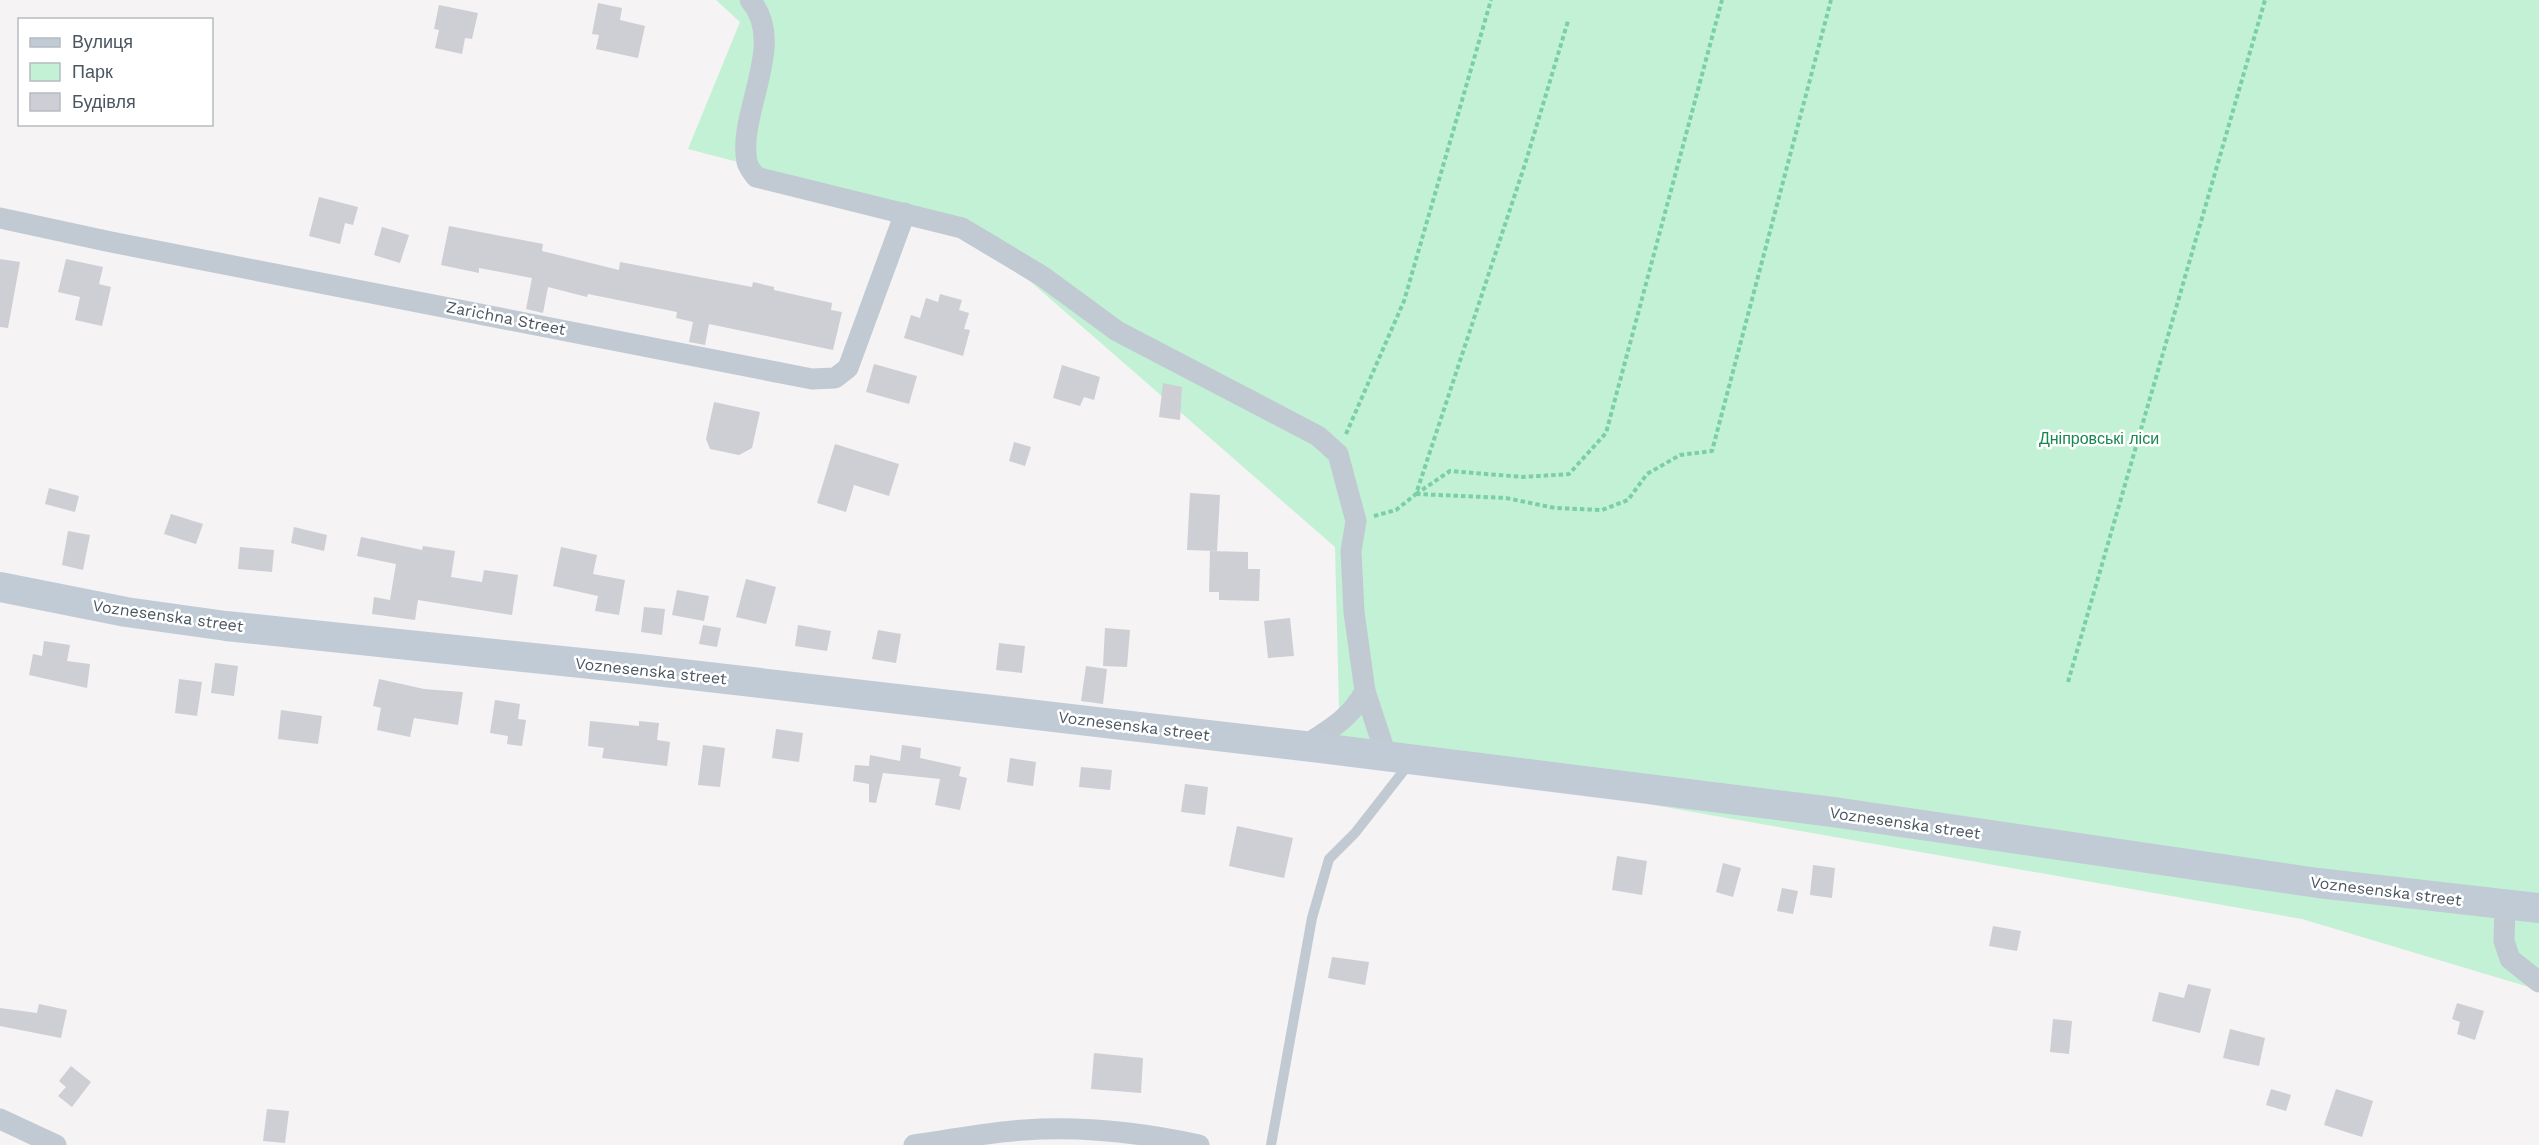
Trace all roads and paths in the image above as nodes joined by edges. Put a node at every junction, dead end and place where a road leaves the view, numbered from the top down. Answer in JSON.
{"nodes":[{"id":1,"x":1491,"y":0,"type":"edge"},
{"id":2,"x":1722,"y":0,"type":"edge"},
{"id":3,"x":1831,"y":0,"type":"edge"},
{"id":4,"x":2265,"y":0,"type":"edge"},
{"id":5,"x":751,"y":2,"type":"edge"},
{"id":6,"x":1568,"y":21,"type":"dead end"},
{"id":7,"x":905,"y":213,"type":"junction"},
{"id":8,"x":0,"y":218,"type":"edge"},
{"id":9,"x":1338,"y":454,"type":"junction"},
{"id":10,"x":1416,"y":494,"type":"junction"},
{"id":11,"x":1356,"y":521,"type":"junction"},
{"id":12,"x":0,"y":587,"type":"edge"},
{"id":13,"x":2068,"y":682,"type":"dead end"},
{"id":14,"x":1365,"y":691,"type":"junction"},
{"id":15,"x":1304,"y":746,"type":"junction"},
{"id":16,"x":1399,"y":759,"type":"junction"},
{"id":17,"x":2505,"y":905,"type":"junction"},
{"id":18,"x":2539,"y":908,"type":"edge"},
{"id":19,"x":2539,"y":982,"type":"edge"},
{"id":20,"x":0,"y":1119,"type":"edge"},
{"id":21,"x":56,"y":1145,"type":"edge"},
{"id":22,"x":914,"y":1145,"type":"edge"},
{"id":23,"x":1199,"y":1145,"type":"edge"},
{"id":24,"x":1271,"y":1145,"type":"edge"}],
"edges":[{"from":1,"to":9,"type":"path"},
{"from":2,"to":10,"type":"path"},
{"from":3,"to":10,"type":"path"},
{"from":4,"to":13,"type":"path"},
{"from":5,"to":7,"type":"street"},
{"from":6,"to":10,"type":"path"},
{"from":7,"to":8,"type":"street","name":"Zarichna Street"},
{"from":7,"to":9,"type":"street"},
{"from":9,"to":11,"type":"street"},
{"from":10,"to":11,"type":"path"},
{"from":11,"to":14,"type":"street"},
{"from":12,"to":15,"type":"main road","name":"Voznesenska street"},
{"from":14,"to":15,"type":"street"},
{"from":14,"to":16,"type":"street"},
{"from":15,"to":16,"type":"main road","name":"Voznesenska street"},
{"from":16,"to":17,"type":"main road","name":"Voznesenska street"},
{"from":16,"to":24,"type":"lane"},
{"from":17,"to":18,"type":"main road","name":"Voznesenska street"},
{"from":17,"to":19,"type":"street"},
{"from":20,"to":21,"type":"street"},
{"from":22,"to":23,"type":"street"}]}
